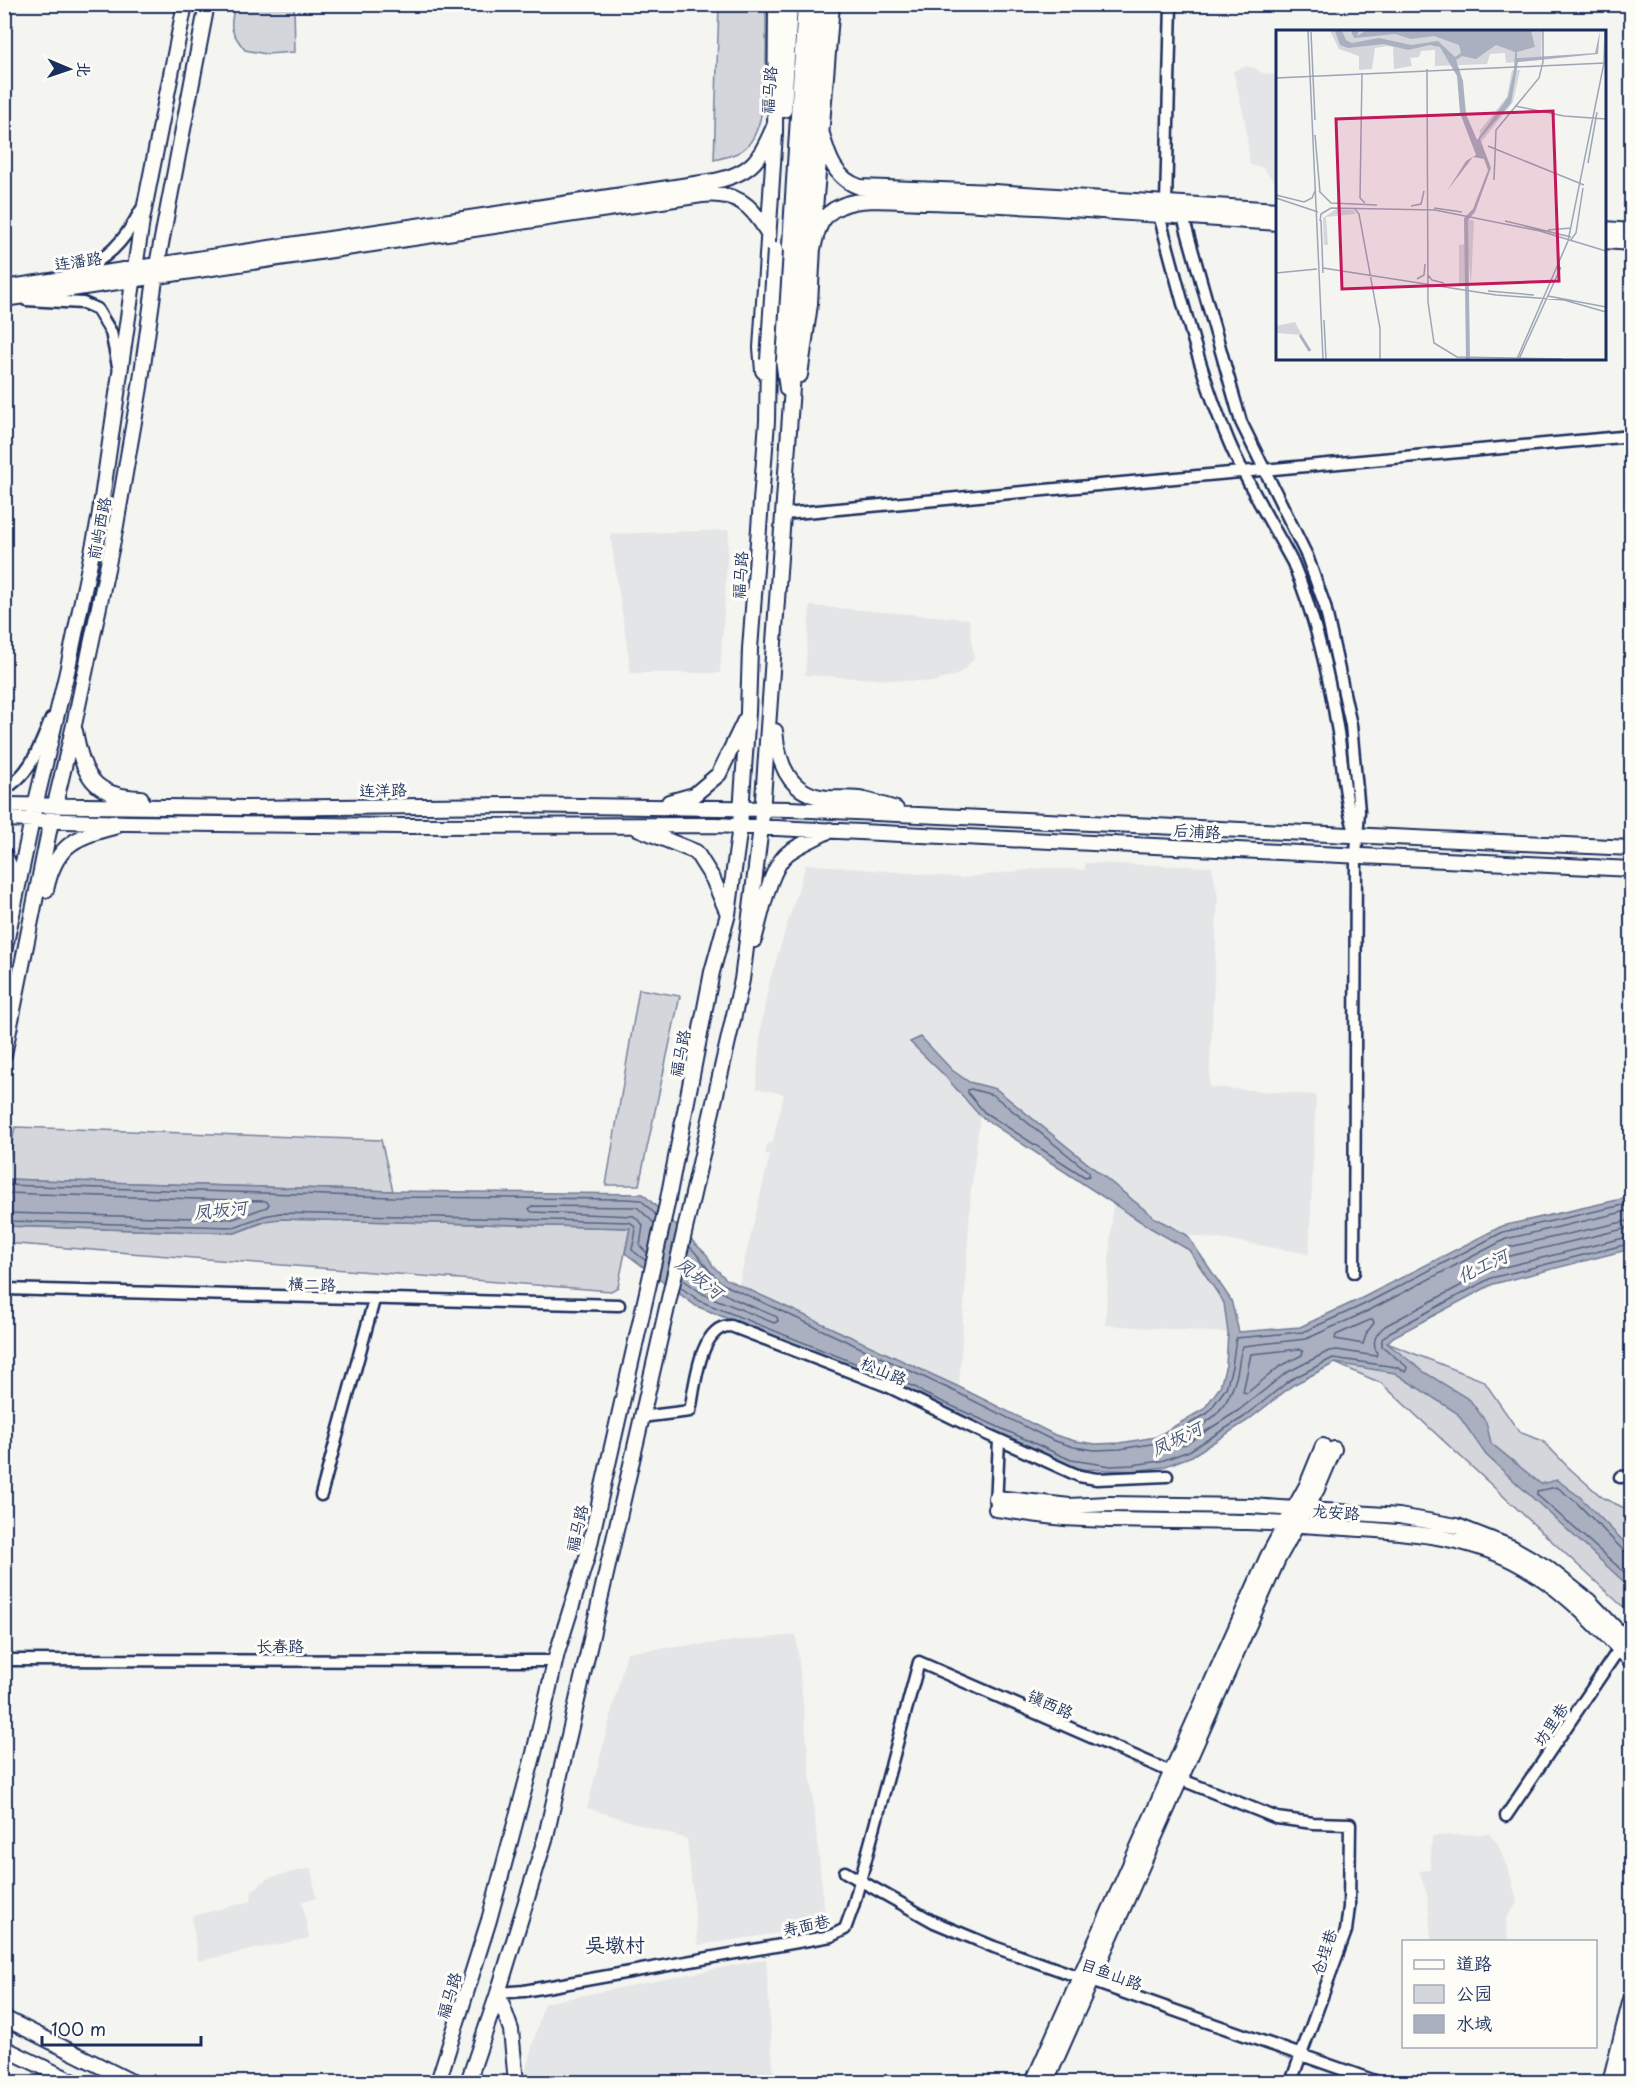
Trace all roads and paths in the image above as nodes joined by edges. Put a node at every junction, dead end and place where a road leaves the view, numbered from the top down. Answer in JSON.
{"nodes":[{"id":1,"x":185,"y":4,"type":"edge"},
{"id":2,"x":207,"y":4,"type":"edge"},
{"id":3,"x":776,"y":4,"type":"edge"},
{"id":4,"x":790,"y":4,"type":"edge"},
{"id":5,"x":805,"y":4,"type":"edge"},
{"id":6,"x":818,"y":4,"type":"edge"},
{"id":7,"x":832,"y":4,"type":"edge"},
{"id":8,"x":1171,"y":4,"type":"edge"},
{"id":9,"x":775,"y":124,"type":"junction"},
{"id":10,"x":822,"y":134,"type":"junction"},
{"id":11,"x":146,"y":200,"type":"junction"},
{"id":12,"x":1162,"y":209,"type":"junction"},
{"id":13,"x":1276,"y":210,"type":"edge"},
{"id":14,"x":1183,"y":217,"type":"junction"},
{"id":15,"x":1276,"y":223,"type":"edge"},
{"id":16,"x":1606,"y":229,"type":"edge"},
{"id":17,"x":1632,"y":231,"type":"edge"},
{"id":18,"x":768,"y":233,"type":"junction"},
{"id":19,"x":1606,"y":241,"type":"edge"},
{"id":20,"x":1632,"y":243,"type":"edge"},
{"id":21,"x":813,"y":249,"type":"junction"},
{"id":22,"x":156,"y":271,"type":"junction"},
{"id":23,"x":135,"y":274,"type":"junction"},
{"id":24,"x":69,"y":278,"type":"junction"},
{"id":25,"x":6,"y":295,"type":"edge"},
{"id":26,"x":794,"y":359,"type":"joint"},
{"id":27,"x":121,"y":378,"type":"junction"},
{"id":28,"x":767,"y":421,"type":"junction"},
{"id":29,"x":791,"y":421,"type":"junction"},
{"id":30,"x":1632,"y":436,"type":"edge"},
{"id":31,"x":1263,"y":469,"type":"junction"},
{"id":32,"x":1244,"y":471,"type":"junction"},
{"id":33,"x":784,"y":514,"type":"junction"},
{"id":34,"x":771,"y":690,"type":"junction"},
{"id":35,"x":62,"y":694,"type":"junction"},
{"id":36,"x":748,"y":712,"type":"junction"},
{"id":37,"x":74,"y":725,"type":"junction"},
{"id":38,"x":4,"y":789,"type":"edge"},
{"id":39,"x":4,"y":805,"type":"edge"},
{"id":40,"x":35,"y":806,"type":"junction"},
{"id":41,"x":654,"y":806,"type":"junction"},
{"id":42,"x":54,"y":807,"type":"junction"},
{"id":43,"x":247,"y":807,"type":"junction"},
{"id":44,"x":741,"y":808,"type":"junction"},
{"id":45,"x":762,"y":809,"type":"junction"},
{"id":46,"x":918,"y":815,"type":"junction"},
{"id":47,"x":4,"y":819,"type":"edge"},
{"id":48,"x":32,"y":820,"type":"junction"},
{"id":49,"x":51,"y":821,"type":"junction"},
{"id":50,"x":128,"y":823,"type":"junction"},
{"id":51,"x":630,"y":825,"type":"junction"},
{"id":52,"x":740,"y":826,"type":"junction"},
{"id":53,"x":761,"y":827,"type":"junction"},
{"id":54,"x":831,"y":830,"type":"junction"},
{"id":55,"x":1357,"y":834,"type":"junction"},
{"id":56,"x":1632,"y":848,"type":"edge"},
{"id":57,"x":4,"y":854,"type":"edge"},
{"id":58,"x":1356,"y":855,"type":"junction"},
{"id":59,"x":1632,"y":869,"type":"edge"},
{"id":60,"x":13,"y":909,"type":"junction"},
{"id":61,"x":728,"y":914,"type":"junction"},
{"id":62,"x":4,"y":952,"type":"edge"},
{"id":63,"x":742,"y":980,"type":"junction"},
{"id":64,"x":12,"y":1017,"type":"junction"},
{"id":65,"x":4,"y":1055,"type":"edge"},
{"id":66,"x":1354,"y":1272,"type":"dead end"},
{"id":67,"x":4,"y":1289,"type":"edge"},
{"id":68,"x":374,"y":1300,"type":"junction"},
{"id":69,"x":619,"y":1305,"type":"dead end"},
{"id":70,"x":641,"y":1417,"type":"junction"},
{"id":71,"x":999,"y":1440,"type":"junction"},
{"id":72,"x":1328,"y":1448,"type":"dead end"},
{"id":73,"x":1167,"y":1476,"type":"dead end"},
{"id":74,"x":321,"y":1495,"type":"dead end"},
{"id":75,"x":996,"y":1503,"type":"junction"},
{"id":76,"x":1299,"y":1510,"type":"junction"},
{"id":77,"x":1291,"y":1524,"type":"junction"},
{"id":78,"x":1625,"y":1647,"type":"edge"},
{"id":79,"x":4,"y":1660,"type":"edge"},
{"id":80,"x":556,"y":1661,"type":"junction"},
{"id":81,"x":919,"y":1662,"type":"joint"},
{"id":82,"x":1632,"y":1662,"type":"edge"},
{"id":83,"x":1176,"y":1775,"type":"junction"},
{"id":84,"x":1506,"y":1816,"type":"dead end"},
{"id":85,"x":1350,"y":1824,"type":"joint"},
{"id":86,"x":845,"y":1872,"type":"dead end"},
{"id":87,"x":861,"y":1881,"type":"junction"},
{"id":88,"x":1085,"y":1980,"type":"junction"},
{"id":89,"x":498,"y":1993,"type":"junction"},
{"id":90,"x":1632,"y":1995,"type":"edge"},
{"id":91,"x":4,"y":2018,"type":"edge"},
{"id":92,"x":1632,"y":2038,"type":"edge"},
{"id":93,"x":4,"y":2048,"type":"edge"},
{"id":94,"x":1301,"y":2056,"type":"junction"},
{"id":95,"x":74,"y":2082,"type":"edge"},
{"id":96,"x":132,"y":2082,"type":"edge"},
{"id":97,"x":438,"y":2082,"type":"edge"},
{"id":98,"x":468,"y":2082,"type":"edge"},
{"id":99,"x":516,"y":2082,"type":"edge"},
{"id":100,"x":1033,"y":2082,"type":"edge"},
{"id":101,"x":1046,"y":2082,"type":"edge"},
{"id":102,"x":1291,"y":2082,"type":"edge"},
{"id":103,"x":1378,"y":2082,"type":"edge"},
{"id":104,"x":1610,"y":2082,"type":"edge"},
{"id":105,"x":1620,"y":2082,"type":"edge"}],
"edges":[{"from":1,"to":11,"type":"main road","name":"前屿西路"},
{"from":2,"to":22,"type":"main road","name":"前屿西路"},
{"from":3,"to":9,"type":"main road"},
{"from":4,"to":28,"type":"main road","name":"福马路","bridge":true},
{"from":5,"to":29,"type":"main road","name":"福马路"},
{"from":6,"to":26,"type":"highway"},
{"from":7,"to":10,"type":"main road"},
{"from":8,"to":12,"type":"street"},
{"from":9,"to":18,"type":"main road"},
{"from":9,"to":22,"type":"main road"},
{"from":10,"to":12,"type":"main road"},
{"from":10,"to":21,"type":"main road"},
{"from":11,"to":23,"type":"main road","name":"前屿西路"},
{"from":11,"to":24,"type":"street"},
{"from":12,"to":13,"type":"main road"},
{"from":12,"to":14,"type":"main road"},
{"from":12,"to":21,"type":"main road"},
{"from":12,"to":32,"type":"street"},
{"from":14,"to":15,"type":"main road"},
{"from":14,"to":31,"type":"street"},
{"from":16,"to":17,"type":"main road"},
{"from":18,"to":22,"type":"main road"},
{"from":18,"to":28,"type":"main road"},
{"from":19,"to":20,"type":"main road"},
{"from":21,"to":29,"type":"main road"},
{"from":22,"to":23,"type":"main road","name":"连潘路"},
{"from":22,"to":37,"type":"main road","name":"前屿西路"},
{"from":23,"to":24,"type":"main road","name":"连潘路"},
{"from":23,"to":25,"type":"main road","name":"连潘路"},
{"from":23,"to":27,"type":"main road","name":"前屿西路"},
{"from":24,"to":25,"type":"main road","name":"连潘路"},
{"from":25,"to":27,"type":"street"},
{"from":26,"to":29,"type":"main road","name":"福马路"},
{"from":27,"to":35,"type":"main road","name":"前屿西路"},
{"from":28,"to":36,"type":"main road","name":"福马路"},
{"from":29,"to":33,"type":"main road","name":"福马路"},
{"from":30,"to":31,"type":"street"},
{"from":31,"to":32,"type":"street"},
{"from":31,"to":55,"type":"street"},
{"from":32,"to":33,"type":"street"},
{"from":32,"to":55,"type":"street"},
{"from":33,"to":34,"type":"main road","name":"福马路"},
{"from":34,"to":45,"type":"main road","name":"福马路"},
{"from":34,"to":46,"type":"main road"},
{"from":35,"to":38,"type":"street"},
{"from":35,"to":40,"type":"main road","name":"前屿西路"},
{"from":36,"to":41,"type":"main road"},
{"from":36,"to":44,"type":"main road","name":"福马路"},
{"from":37,"to":42,"type":"main road","name":"前屿西路"},
{"from":37,"to":43,"type":"main road"},
{"from":39,"to":40,"type":"main road","name":"连洋路"},
{"from":40,"to":42,"type":"main road","name":"连洋路"},
{"from":40,"to":48,"type":"main road","name":"前屿西路"},
{"from":41,"to":43,"type":"main road","name":"连洋路"},
{"from":41,"to":44,"type":"main road","name":"连洋路"},
{"from":42,"to":43,"type":"main road","name":"连洋路"},
{"from":42,"to":49,"type":"main road","name":"前屿西路"},
{"from":44,"to":45,"type":"main road","name":"连洋路"},
{"from":44,"to":52,"type":"main road","name":"福马路"},
{"from":45,"to":46,"type":"main road","name":"后浦路"},
{"from":45,"to":53,"type":"main road","name":"福马路"},
{"from":46,"to":55,"type":"main road","name":"后浦路"},
{"from":47,"to":48,"type":"main road"},
{"from":48,"to":49,"type":"main road"},
{"from":48,"to":60,"type":"main road","name":"前屿西路"},
{"from":49,"to":50,"type":"main road"},
{"from":49,"to":64,"type":"main road","name":"前屿西路"},
{"from":50,"to":51,"type":"main road"},
{"from":50,"to":64,"type":"main road"},
{"from":51,"to":52,"type":"main road"},
{"from":51,"to":61,"type":"main road"},
{"from":52,"to":53,"type":"main road"},
{"from":52,"to":61,"type":"main road","name":"福马路"},
{"from":53,"to":54,"type":"main road","name":"后浦路"},
{"from":53,"to":63,"type":"main road","name":"福马路"},
{"from":54,"to":58,"type":"main road","name":"后浦路"},
{"from":54,"to":63,"type":"main road"},
{"from":55,"to":56,"type":"main road","name":"后浦路"},
{"from":55,"to":58,"type":"street"},
{"from":57,"to":60,"type":"main road"},
{"from":58,"to":59,"type":"main road","name":"后浦路"},
{"from":58,"to":66,"type":"street"},
{"from":60,"to":62,"type":"main road","name":"前屿西路"},
{"from":61,"to":80,"type":"main road","name":"福马路"},
{"from":63,"to":70,"type":"main road","name":"福马路"},
{"from":64,"to":65,"type":"main road","name":"前屿西路"},
{"from":67,"to":68,"type":"street","name":"横二路"},
{"from":68,"to":69,"type":"street","name":"横二路"},
{"from":68,"to":74,"type":"street"},
{"from":70,"to":71,"type":"street","name":"松山路"},
{"from":70,"to":89,"type":"main road","name":"福马路"},
{"from":71,"to":73,"type":"street","name":"松山路"},
{"from":71,"to":75,"type":"street"},
{"from":72,"to":76,"type":"main road"},
{"from":75,"to":76,"type":"main road","name":"龙安路"},
{"from":75,"to":77,"type":"main road","name":"龙安路"},
{"from":76,"to":77,"type":"main road"},
{"from":76,"to":78,"type":"main road","name":"龙安路"},
{"from":77,"to":78,"type":"main road","name":"龙安路"},
{"from":77,"to":83,"type":"main road"},
{"from":78,"to":82,"type":"main road","name":"龙安路"},
{"from":78,"to":84,"type":"street","name":"坊里巷"},
{"from":79,"to":80,"type":"street","name":"长春路"},
{"from":80,"to":97,"type":"main road","name":"福马路"},
{"from":81,"to":83,"type":"street","name":"镇西路"},
{"from":81,"to":87,"type":"street","name":"寿面巷"},
{"from":83,"to":85,"type":"street","name":"镇西路"},
{"from":83,"to":88,"type":"main road"},
{"from":85,"to":94,"type":"street","name":"仓埕巷"},
{"from":86,"to":87,"type":"street","name":"目鱼山路"},
{"from":87,"to":88,"type":"street","name":"目鱼山路"},
{"from":87,"to":89,"type":"street","name":"寿面巷"},
{"from":88,"to":94,"type":"street","name":"目鱼山路"},
{"from":88,"to":100,"type":"main road"},
{"from":88,"to":101,"type":"main road"},
{"from":89,"to":98,"type":"main road","name":"福马路"},
{"from":89,"to":99,"type":"main road"},
{"from":90,"to":104,"type":"main road"},
{"from":91,"to":96,"type":"main road"},
{"from":92,"to":105,"type":"main road"},
{"from":93,"to":95,"type":"main road"},
{"from":94,"to":102,"type":"street","name":"仓埕巷"},
{"from":94,"to":103,"type":"street","name":"目鱼山路"}]}
